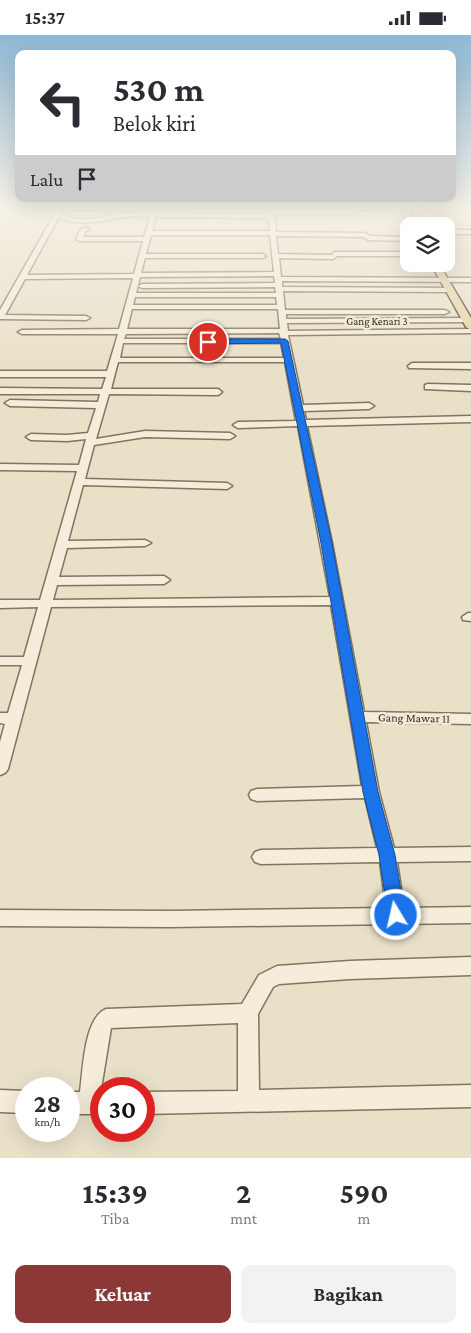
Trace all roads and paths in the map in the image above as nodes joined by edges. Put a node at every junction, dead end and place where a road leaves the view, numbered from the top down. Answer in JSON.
{"nodes":[{"id":1,"x":33,"y":260,"type":"edge"},
{"id":2,"x":141,"y":260,"type":"edge"},
{"id":3,"x":276,"y":260,"type":"edge"},
{"id":4,"x":322,"y":260,"type":"edge"},
{"id":5,"x":400,"y":262,"type":"edge"},
{"id":6,"x":197,"y":263,"type":"dead end"},
{"id":7,"x":60,"y":269,"type":"dead end"},
{"id":8,"x":224,"y":270,"type":"dead end"},
{"id":9,"x":439,"y":272,"type":"edge"},
{"id":10,"x":138,"y":273,"type":"junction"},
{"id":11,"x":277,"y":275,"type":"junction"},
{"id":12,"x":24,"y":277,"type":"junction"},
{"id":13,"x":471,"y":280,"type":"edge"},
{"id":14,"x":134,"y":286,"type":"junction"},
{"id":15,"x":132,"y":295,"type":"junction"},
{"id":16,"x":452,"y":295,"type":"junction"},
{"id":17,"x":394,"y":298,"type":"dead end"},
{"id":18,"x":438,"y":299,"type":"dead end"},
{"id":19,"x":202,"y":303,"type":"dead end"},
{"id":20,"x":129,"y":305,"type":"junction"},
{"id":21,"x":281,"y":310,"type":"junction"},
{"id":22,"x":383,"y":312,"type":"junction"},
{"id":23,"x":0,"y":317,"type":"edge"},
{"id":24,"x":86,"y":318,"type":"dead end"},
{"id":25,"x":467,"y":319,"type":"edge"},
{"id":26,"x":282,"y":321,"type":"junction"},
{"id":27,"x":38,"y":325,"type":"dead end"},
{"id":28,"x":83,"y":331,"type":"junction"},
{"id":29,"x":122,"y":331,"type":"junction"},
{"id":30,"x":471,"y":331,"type":"edge"},
{"id":31,"x":22,"y":332,"type":"dead end"},
{"id":32,"x":284,"y":335,"type":"junction"},
{"id":33,"x":120,"y":341,"type":"junction"},
{"id":34,"x":115,"y":360,"type":"junction"},
{"id":35,"x":289,"y":360,"type":"junction"},
{"id":36,"x":412,"y":366,"type":"dead end"},
{"id":37,"x":471,"y":366,"type":"edge"},
{"id":38,"x":0,"y":374,"type":"edge"},
{"id":39,"x":111,"y":374,"type":"junction"},
{"id":40,"x":428,"y":387,"type":"dead end"},
{"id":41,"x":471,"y":388,"type":"edge"},
{"id":42,"x":0,"y":391,"type":"edge"},
{"id":43,"x":106,"y":392,"type":"junction"},
{"id":44,"x":218,"y":392,"type":"dead end"},
{"id":45,"x":10,"y":403,"type":"dead end"},
{"id":46,"x":298,"y":404,"type":"junction"},
{"id":47,"x":101,"y":405,"type":"junction"},
{"id":48,"x":369,"y":406,"type":"dead end"},
{"id":49,"x":471,"y":419,"type":"edge"},
{"id":50,"x":302,"y":422,"type":"junction"},
{"id":51,"x":238,"y":425,"type":"dead end"},
{"id":52,"x":230,"y":435,"type":"dead end"},
{"id":53,"x":30,"y":437,"type":"dead end"},
{"id":54,"x":91,"y":439,"type":"junction"},
{"id":55,"x":0,"y":467,"type":"edge"},
{"id":56,"x":83,"y":468,"type":"junction"},
{"id":57,"x":79,"y":482,"type":"junction"},
{"id":58,"x":227,"y":486,"type":"dead end"},
{"id":59,"x":145,"y":543,"type":"dead end"},
{"id":60,"x":62,"y":545,"type":"junction"},
{"id":61,"x":164,"y":580,"type":"dead end"},
{"id":62,"x":52,"y":581,"type":"junction"},
{"id":63,"x":337,"y":601,"type":"junction"},
{"id":64,"x":47,"y":603,"type":"junction"},
{"id":65,"x":0,"y":604,"type":"edge"},
{"id":66,"x":0,"y":661,"type":"edge"},
{"id":67,"x":30,"y":661,"type":"junction"},
{"id":68,"x":357,"y":717,"type":"junction"},
{"id":69,"x":6,"y":719,"type":"edge"},
{"id":70,"x":471,"y":719,"type":"edge"},
{"id":71,"x":0,"y":769,"type":"edge"},
{"id":72,"x":371,"y":792,"type":"junction"},
{"id":73,"x":257,"y":795,"type":"dead end"},
{"id":74,"x":471,"y":854,"type":"edge"},
{"id":75,"x":387,"y":855,"type":"junction"},
{"id":76,"x":260,"y":857,"type":"dead end"},
{"id":77,"x":396,"y":915,"type":"junction"},
{"id":78,"x":471,"y":915,"type":"edge"},
{"id":79,"x":0,"y":918,"type":"edge"},
{"id":80,"x":471,"y":967,"type":"edge"},
{"id":81,"x":248,"y":1013,"type":"junction"},
{"id":82,"x":471,"y":1096,"type":"edge"},
{"id":83,"x":0,"y":1101,"type":"edge"},
{"id":84,"x":249,"y":1101,"type":"junction"},
{"id":85,"x":15,"y":1102,"type":"edge"},
{"id":86,"x":86,"y":1103,"type":"edge"},
{"id":87,"x":155,"y":1103,"type":"edge"}],
"edges":[{"from":1,"to":12,"type":"street"},
{"from":2,"to":10,"type":"street"},
{"from":3,"to":11,"type":"street"},
{"from":4,"to":11,"type":"street"},
{"from":5,"to":11,"type":"street"},
{"from":6,"to":11,"type":"street"},
{"from":7,"to":10,"type":"street"},
{"from":8,"to":10,"type":"street"},
{"from":9,"to":11,"type":"street"},
{"from":9,"to":13,"type":"street"},
{"from":9,"to":16,"type":"main road"},
{"from":10,"to":11,"type":"street"},
{"from":10,"to":12,"type":"street"},
{"from":10,"to":14,"type":"street"},
{"from":11,"to":14,"type":"street"},
{"from":11,"to":15,"type":"street"},
{"from":11,"to":16,"type":"street"},
{"from":11,"to":21,"type":"street"},
{"from":12,"to":23,"type":"street"},
{"from":14,"to":15,"type":"street"},
{"from":15,"to":20,"type":"street"},
{"from":16,"to":18,"type":"street"},
{"from":16,"to":25,"type":"main road"},
{"from":17,"to":22,"type":"street"},
{"from":19,"to":20,"type":"street"},
{"from":20,"to":21,"type":"street"},
{"from":20,"to":29,"type":"street"},
{"from":21,"to":22,"type":"street"},
{"from":21,"to":26,"type":"street"},
{"from":22,"to":25,"type":"street"},
{"from":23,"to":24,"type":"street"},
{"from":25,"to":26,"type":"street"},
{"from":26,"to":32,"type":"street"},
{"from":27,"to":28,"type":"street"},
{"from":28,"to":29,"type":"street"},
{"from":28,"to":31,"type":"street"},
{"from":29,"to":32,"type":"street"},
{"from":29,"to":33,"type":"street"},
{"from":30,"to":32,"type":"street","name":"Gang Kenari 3"},
{"from":32,"to":33,"type":"street"},
{"from":32,"to":35,"type":"street"},
{"from":33,"to":34,"type":"street"},
{"from":34,"to":35,"type":"street"},
{"from":34,"to":39,"type":"street"},
{"from":35,"to":46,"type":"street"},
{"from":36,"to":37,"type":"street"},
{"from":38,"to":39,"type":"street"},
{"from":39,"to":43,"type":"street"},
{"from":40,"to":41,"type":"street"},
{"from":42,"to":43,"type":"street"},
{"from":43,"to":44,"type":"street"},
{"from":43,"to":47,"type":"street"},
{"from":45,"to":47,"type":"street"},
{"from":46,"to":48,"type":"street"},
{"from":46,"to":50,"type":"street"},
{"from":47,"to":54,"type":"street"},
{"from":49,"to":50,"type":"street"},
{"from":50,"to":51,"type":"street"},
{"from":50,"to":63,"type":"street"},
{"from":52,"to":54,"type":"street"},
{"from":53,"to":54,"type":"street"},
{"from":54,"to":56,"type":"street"},
{"from":55,"to":56,"type":"street"},
{"from":56,"to":57,"type":"street"},
{"from":57,"to":58,"type":"street"},
{"from":57,"to":60,"type":"street"},
{"from":59,"to":60,"type":"street"},
{"from":60,"to":62,"type":"street"},
{"from":61,"to":62,"type":"street"},
{"from":62,"to":64,"type":"street"},
{"from":63,"to":64,"type":"street"},
{"from":63,"to":68,"type":"street"},
{"from":64,"to":65,"type":"street"},
{"from":64,"to":67,"type":"street"},
{"from":66,"to":67,"type":"street"},
{"from":67,"to":69,"type":"street"},
{"from":68,"to":70,"type":"street","name":"Gang Mawar 11"},
{"from":68,"to":72,"type":"street"},
{"from":69,"to":71,"type":"street"},
{"from":72,"to":73,"type":"street"},
{"from":72,"to":75,"type":"street"},
{"from":74,"to":75,"type":"street"},
{"from":75,"to":76,"type":"street"},
{"from":75,"to":77,"type":"street"},
{"from":77,"to":78,"type":"street"},
{"from":77,"to":79,"type":"street"},
{"from":80,"to":81,"type":"street"},
{"from":81,"to":84,"type":"street"},
{"from":81,"to":86,"type":"street"},
{"from":82,"to":84,"type":"street"},
{"from":83,"to":85,"type":"street"},
{"from":84,"to":87,"type":"street"}]}
